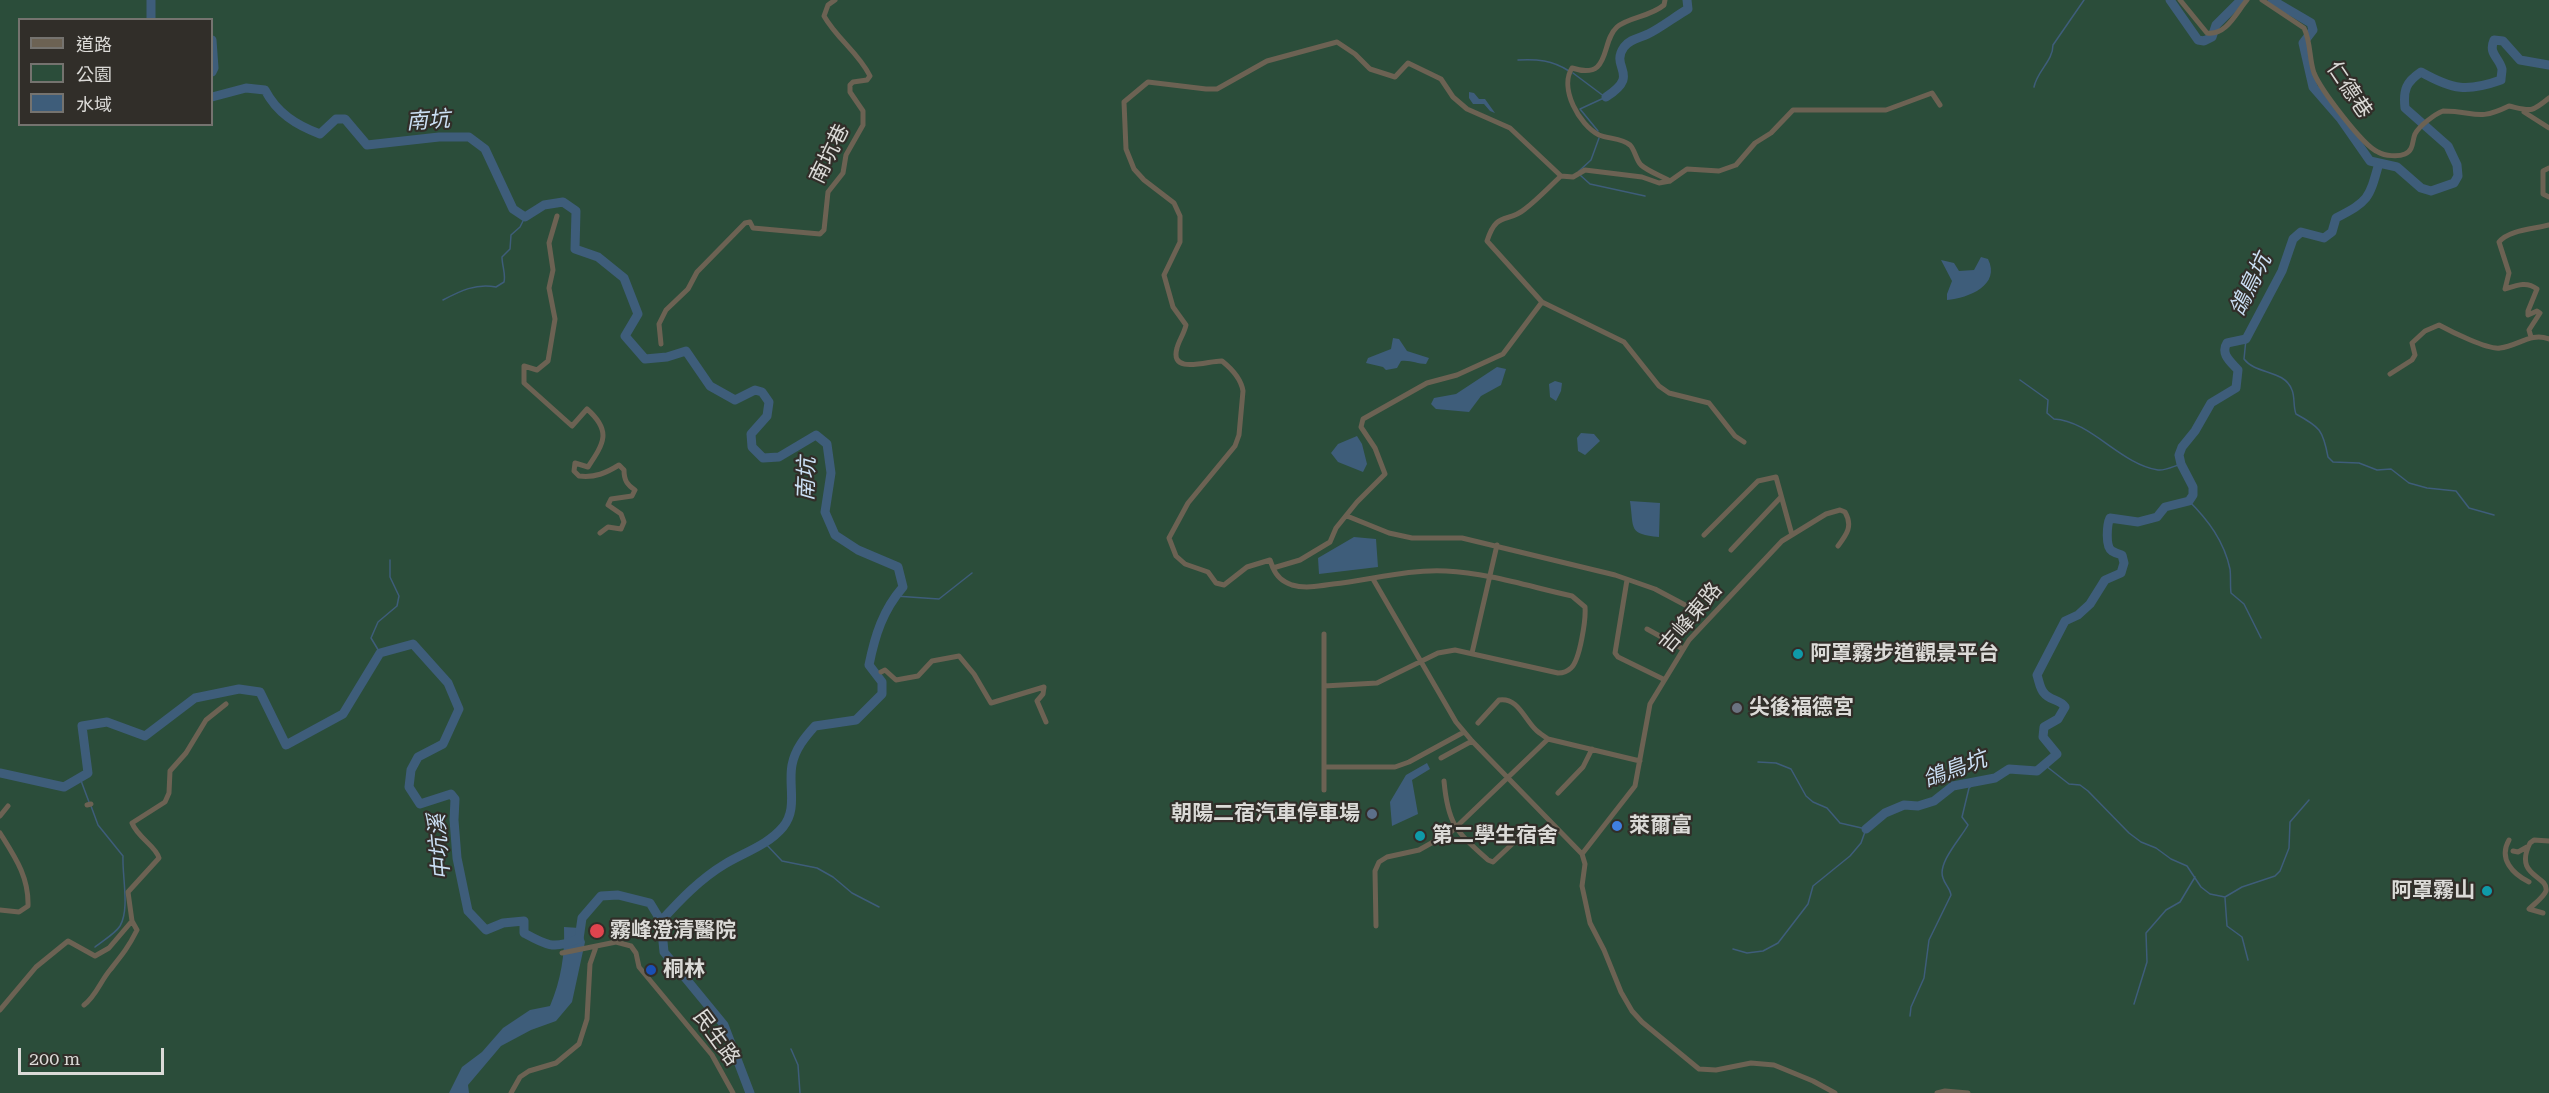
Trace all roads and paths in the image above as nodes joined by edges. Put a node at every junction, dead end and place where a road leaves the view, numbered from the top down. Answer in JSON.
{"nodes":[{"id":1,"x":835,"y":0,"type":"edge"},
{"id":2,"x":1665,"y":0,"type":"edge"},
{"id":3,"x":2180,"y":0,"type":"edge"},
{"id":4,"x":2247,"y":0,"type":"edge"},
{"id":5,"x":2262,"y":0,"type":"edge"},
{"id":6,"x":2549,"y":98,"type":"edge"},
{"id":7,"x":1940,"y":105,"type":"dead end"},
{"id":8,"x":2523,"y":111,"type":"junction"},
{"id":9,"x":2549,"y":128,"type":"edge"},
{"id":10,"x":2549,"y":168,"type":"edge"},
{"id":11,"x":1561,"y":176,"type":"junction"},
{"id":12,"x":1670,"y":181,"type":"junction"},
{"id":13,"x":2549,"y":197,"type":"edge"},
{"id":14,"x":557,"y":216,"type":"dead end"},
{"id":15,"x":2549,"y":225,"type":"edge"},
{"id":16,"x":1542,"y":302,"type":"junction"},
{"id":17,"x":2531,"y":338,"type":"junction"},
{"id":18,"x":2549,"y":339,"type":"edge"},
{"id":19,"x":661,"y":344,"type":"dead end"},
{"id":20,"x":2390,"y":374,"type":"dead end"},
{"id":21,"x":1744,"y":442,"type":"dead end"},
{"id":22,"x":1781,"y":497,"type":"junction"},
{"id":23,"x":1347,"y":516,"type":"junction"},
{"id":24,"x":600,"y":533,"type":"dead end"},
{"id":25,"x":1704,"y":535,"type":"dead end"},
{"id":26,"x":1792,"y":535,"type":"junction"},
{"id":27,"x":1497,"y":545,"type":"junction"},
{"id":28,"x":1838,"y":546,"type":"dead end"},
{"id":29,"x":1731,"y":550,"type":"dead end"},
{"id":30,"x":1273,"y":568,"type":"junction"},
{"id":31,"x":1489,"y":578,"type":"junction"},
{"id":32,"x":1373,"y":579,"type":"junction"},
{"id":33,"x":1627,"y":580,"type":"junction"},
{"id":34,"x":1687,"y":606,"type":"dead end"},
{"id":35,"x":1647,"y":628,"type":"dead end"},
{"id":36,"x":1324,"y":634,"type":"dead end"},
{"id":37,"x":1683,"y":649,"type":"junction"},
{"id":38,"x":1472,"y":653,"type":"junction"},
{"id":39,"x":1420,"y":661,"type":"junction"},
{"id":40,"x":881,"y":672,"type":"dead end"},
{"id":41,"x":1663,"y":680,"type":"junction"},
{"id":42,"x":1324,"y":686,"type":"junction"},
{"id":43,"x":226,"y":704,"type":"dead end"},
{"id":44,"x":1046,"y":722,"type":"dead end"},
{"id":45,"x":1479,"y":723,"type":"dead end"},
{"id":46,"x":1464,"y":732,"type":"junction"},
{"id":47,"x":1548,"y":739,"type":"junction"},
{"id":48,"x":1472,"y":741,"type":"junction"},
{"id":49,"x":1592,"y":749,"type":"junction"},
{"id":50,"x":1441,"y":758,"type":"dead end"},
{"id":51,"x":1640,"y":761,"type":"junction"},
{"id":52,"x":1324,"y":767,"type":"junction"},
{"id":53,"x":1508,"y":778,"type":"junction"},
{"id":54,"x":1444,"y":781,"type":"dead end"},
{"id":55,"x":1324,"y":790,"type":"dead end"},
{"id":56,"x":1558,"y":793,"type":"dead end"},
{"id":57,"x":8,"y":806,"type":"dead end"},
{"id":58,"x":0,"y":816,"type":"edge"},
{"id":59,"x":1456,"y":828,"type":"junction"},
{"id":60,"x":1526,"y":831,"type":"dead end"},
{"id":61,"x":0,"y":833,"type":"edge"},
{"id":62,"x":2510,"y":840,"type":"dead end"},
{"id":63,"x":2549,"y":841,"type":"edge"},
{"id":64,"x":2527,"y":848,"type":"junction"},
{"id":65,"x":2513,"y":851,"type":"dead end"},
{"id":66,"x":1582,"y":854,"type":"junction"},
{"id":67,"x":2529,"y":882,"type":"dead end"},
{"id":68,"x":0,"y":910,"type":"edge"},
{"id":69,"x":2543,"y":913,"type":"dead end"},
{"id":70,"x":132,"y":921,"type":"junction"},
{"id":71,"x":1376,"y":926,"type":"dead end"},
{"id":72,"x":593,"y":947,"type":"junction"},
{"id":73,"x":562,"y":953,"type":"dead end"},
{"id":74,"x":84,"y":1005,"type":"dead end"},
{"id":75,"x":0,"y":1010,"type":"edge"},
{"id":76,"x":511,"y":1093,"type":"edge"},
{"id":77,"x":734,"y":1093,"type":"edge"},
{"id":78,"x":1835,"y":1093,"type":"edge"},
{"id":79,"x":1937,"y":1093,"type":"edge"},
{"id":80,"x":1968,"y":1093,"type":"edge"}],
"edges":[{"from":1,"to":19,"type":"street","name":"南坑巷"},
{"from":2,"to":12,"type":"street"},
{"from":3,"to":4,"type":"street"},
{"from":5,"to":8,"type":"street","name":"仁德巷"},
{"from":6,"to":8,"type":"street","name":"仁德巷"},
{"from":7,"to":12,"type":"street"},
{"from":8,"to":9,"type":"street"},
{"from":10,"to":13,"type":"street"},
{"from":11,"to":12,"type":"street"},
{"from":11,"to":16,"type":"street"},
{"from":11,"to":30,"type":"street"},
{"from":14,"to":24,"type":"street"},
{"from":15,"to":17,"type":"street"},
{"from":16,"to":21,"type":"street"},
{"from":16,"to":23,"type":"street"},
{"from":17,"to":18,"type":"street"},
{"from":17,"to":20,"type":"street"},
{"from":22,"to":25,"type":"street"},
{"from":22,"to":26,"type":"street"},
{"from":22,"to":29,"type":"street"},
{"from":23,"to":27,"type":"street"},
{"from":23,"to":30,"type":"street"},
{"from":26,"to":28,"type":"street","name":"吉峰東路"},
{"from":26,"to":37,"type":"street","name":"吉峰東路"},
{"from":27,"to":31,"type":"street"},
{"from":27,"to":33,"type":"street"},
{"from":30,"to":32,"type":"street"},
{"from":31,"to":32,"type":"street"},
{"from":31,"to":38,"type":"street"},
{"from":31,"to":38,"type":"street"},
{"from":32,"to":39,"type":"street"},
{"from":33,"to":34,"type":"street"},
{"from":33,"to":41,"type":"street"},
{"from":35,"to":37,"type":"street"},
{"from":36,"to":42,"type":"street"},
{"from":37,"to":41,"type":"street","name":"吉峰東路"},
{"from":38,"to":39,"type":"street"},
{"from":39,"to":42,"type":"street"},
{"from":39,"to":46,"type":"street"},
{"from":40,"to":44,"type":"street"},
{"from":41,"to":51,"type":"street","name":"吉峰東路"},
{"from":42,"to":52,"type":"street"},
{"from":43,"to":70,"type":"street"},
{"from":45,"to":47,"type":"street"},
{"from":46,"to":48,"type":"street"},
{"from":46,"to":52,"type":"street"},
{"from":47,"to":49,"type":"street"},
{"from":47,"to":53,"type":"street"},
{"from":48,"to":50,"type":"street"},
{"from":48,"to":53,"type":"street"},
{"from":49,"to":51,"type":"street"},
{"from":49,"to":56,"type":"street"},
{"from":51,"to":66,"type":"street","name":"吉峰東路"},
{"from":52,"to":55,"type":"street"},
{"from":53,"to":59,"type":"street"},
{"from":53,"to":66,"type":"street"},
{"from":54,"to":59,"type":"street"},
{"from":57,"to":58,"type":"street"},
{"from":59,"to":60,"type":"street"},
{"from":59,"to":71,"type":"street"},
{"from":61,"to":68,"type":"street"},
{"from":62,"to":67,"type":"street"},
{"from":63,"to":64,"type":"street"},
{"from":64,"to":65,"type":"street"},
{"from":64,"to":69,"type":"street"},
{"from":66,"to":78,"type":"street"},
{"from":70,"to":74,"type":"street"},
{"from":70,"to":75,"type":"street"},
{"from":72,"to":73,"type":"street"},
{"from":72,"to":76,"type":"street"},
{"from":72,"to":77,"type":"street","name":"民生路"},
{"from":79,"to":80,"type":"street"}]}
